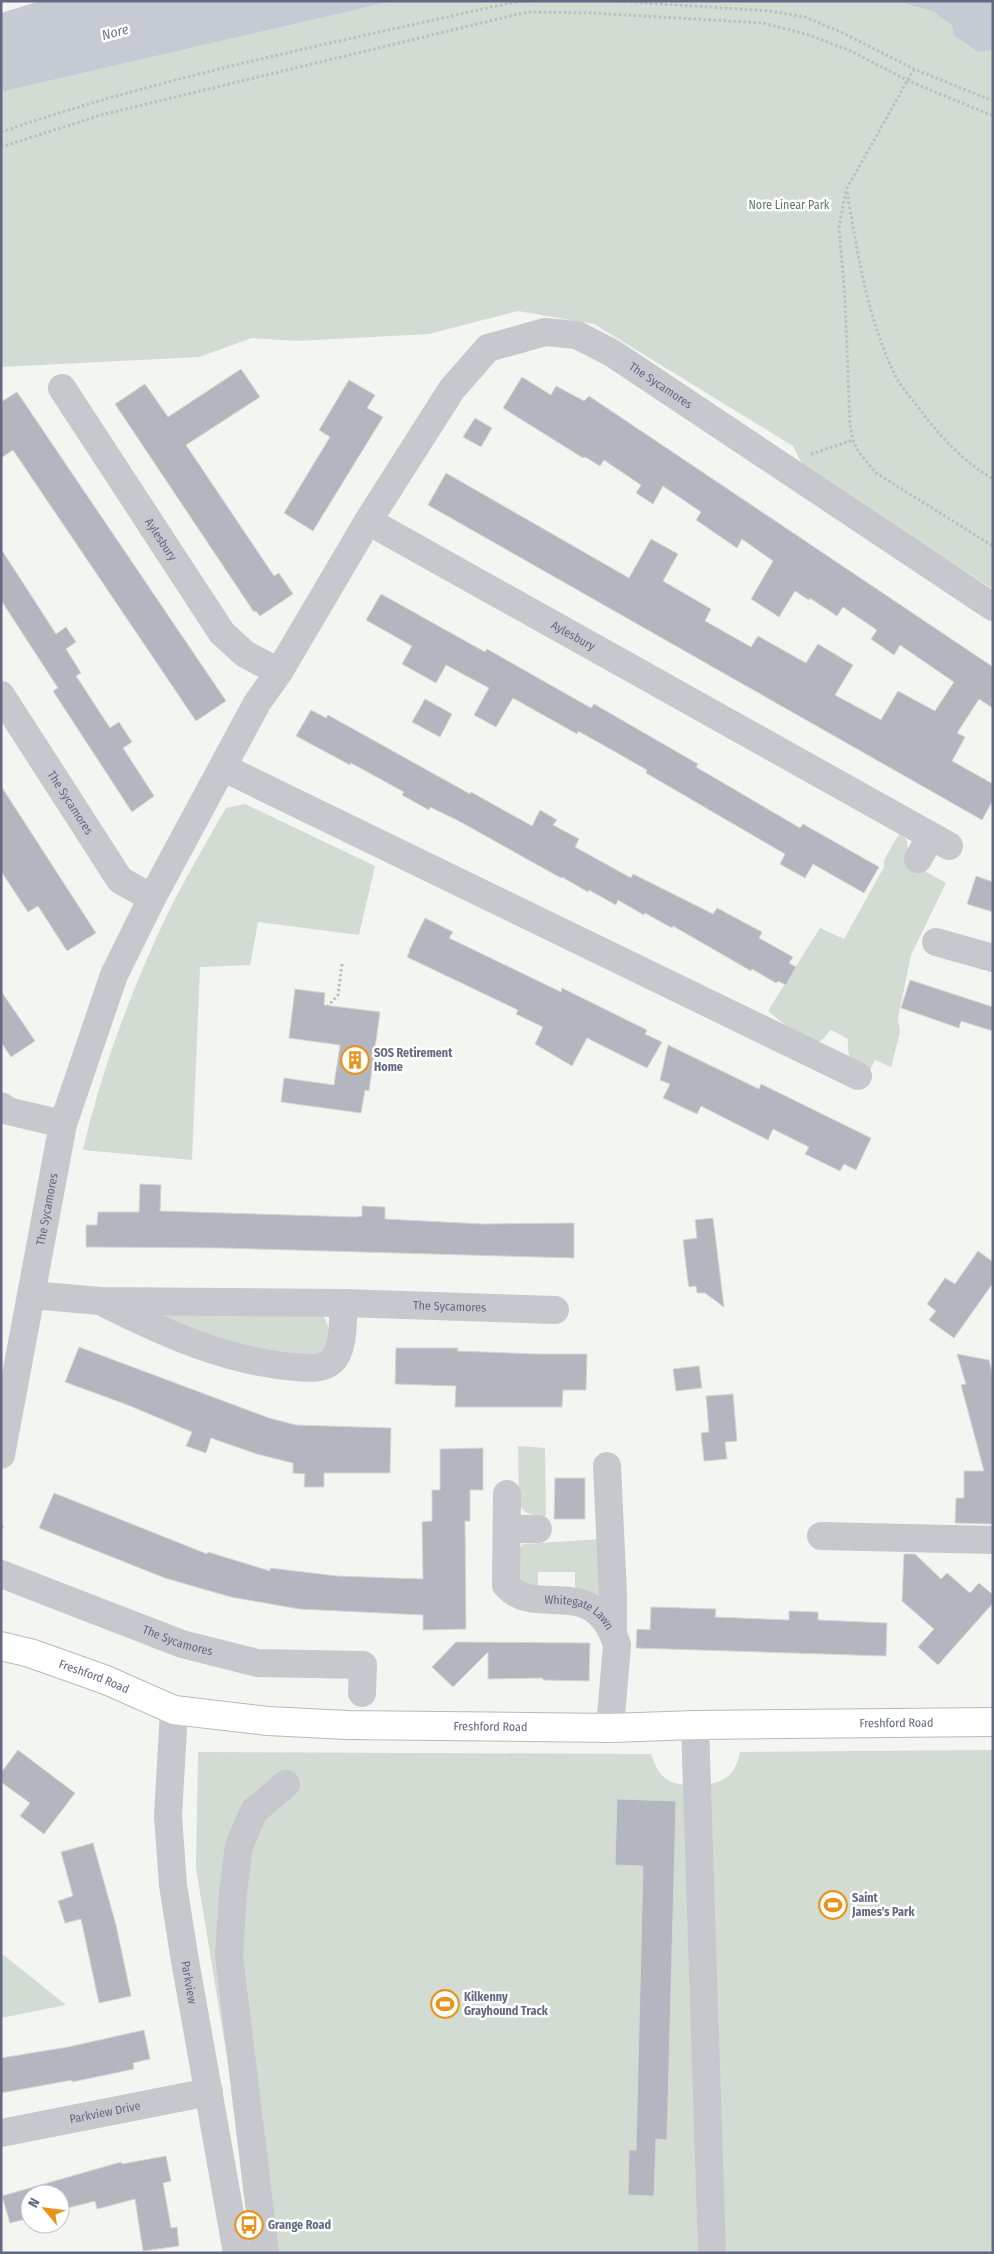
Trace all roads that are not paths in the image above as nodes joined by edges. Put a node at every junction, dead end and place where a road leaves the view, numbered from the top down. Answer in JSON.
{"nodes":[{"id":1,"x":62,"y":388,"type":"dead end"},
{"id":2,"x":368,"y":521,"type":"junction"},
{"id":3,"x":993,"y":607,"type":"edge"},
{"id":4,"x":279,"y":672,"type":"junction"},
{"id":5,"x":1,"y":695,"type":"edge"},
{"id":6,"x":224,"y":768,"type":"junction"},
{"id":7,"x":918,"y":859,"type":"dead end"},
{"id":8,"x":152,"y":898,"type":"junction"},
{"id":9,"x":936,"y":942,"type":"dead end"},
{"id":10,"x":993,"y":958,"type":"edge"},
{"id":11,"x":858,"y":1076,"type":"dead end"},
{"id":12,"x":1,"y":1106,"type":"edge"},
{"id":13,"x":63,"y":1124,"type":"junction"},
{"id":14,"x":32,"y":1295,"type":"junction"},
{"id":15,"x":100,"y":1301,"type":"junction"},
{"id":16,"x":344,"y":1303,"type":"junction"},
{"id":17,"x":555,"y":1310,"type":"dead end"},
{"id":18,"x":1,"y":1455,"type":"edge"},
{"id":19,"x":607,"y":1466,"type":"dead end"},
{"id":20,"x":507,"y":1494,"type":"dead end"},
{"id":21,"x":507,"y":1529,"type":"junction"},
{"id":22,"x":538,"y":1529,"type":"dead end"},
{"id":23,"x":821,"y":1536,"type":"dead end"},
{"id":24,"x":993,"y":1540,"type":"edge"},
{"id":25,"x":1,"y":1574,"type":"edge"},
{"id":26,"x":613,"y":1632,"type":"junction"},
{"id":27,"x":1,"y":1646,"type":"edge"},
{"id":28,"x":362,"y":1693,"type":"dead end"},
{"id":29,"x":174,"y":1710,"type":"junction"},
{"id":30,"x":993,"y":1722,"type":"edge"},
{"id":31,"x":695,"y":1725,"type":"junction"},
{"id":32,"x":610,"y":1728,"type":"junction"},
{"id":33,"x":286,"y":1784,"type":"dead end"},
{"id":34,"x":209,"y":2092,"type":"junction"},
{"id":35,"x":1,"y":2133,"type":"edge"},
{"id":36,"x":237,"y":2253,"type":"edge"},
{"id":37,"x":265,"y":2253,"type":"edge"},
{"id":38,"x":712,"y":2253,"type":"edge"}],
"edges":[{"from":1,"to":4,"type":"street","name":"Aylesbury"},
{"from":2,"to":3,"type":"street","name":"The Sycamores"},
{"from":2,"to":4,"type":"street"},
{"from":2,"to":7,"type":"street","name":"Aylesbury"},
{"from":4,"to":6,"type":"street"},
{"from":5,"to":8,"type":"street","name":"The Sycamores"},
{"from":6,"to":8,"type":"street","name":"The Sycamores"},
{"from":6,"to":11,"type":"street"},
{"from":8,"to":13,"type":"street","name":"The Sycamores"},
{"from":9,"to":10,"type":"street"},
{"from":12,"to":13,"type":"street"},
{"from":13,"to":14,"type":"street","name":"The Sycamores"},
{"from":14,"to":15,"type":"street","name":"The Sycamores"},
{"from":14,"to":18,"type":"street","name":"The Sycamores"},
{"from":15,"to":16,"type":"street","name":"The Sycamores"},
{"from":15,"to":16,"type":"street","name":"The Sycamores"},
{"from":16,"to":17,"type":"street","name":"The Sycamores"},
{"from":19,"to":26,"type":"street"},
{"from":20,"to":21,"type":"street","name":"Whitegate Lawn"},
{"from":21,"to":22,"type":"street"},
{"from":21,"to":26,"type":"street","name":"Whitegate Lawn"},
{"from":23,"to":24,"type":"street"},
{"from":25,"to":28,"type":"street","name":"The Sycamores"},
{"from":26,"to":32,"type":"street","name":"Whitegate Lawn"},
{"from":27,"to":29,"type":"main road","name":"Freshford Road"},
{"from":29,"to":32,"type":"main road","name":"Freshford Road"},
{"from":29,"to":34,"type":"street","name":"Parkview"},
{"from":30,"to":31,"type":"main road","name":"Freshford Road"},
{"from":31,"to":32,"type":"main road","name":"Freshford Road"},
{"from":31,"to":38,"type":"street"},
{"from":33,"to":37,"type":"street"},
{"from":34,"to":35,"type":"street","name":"Parkview Drive"},
{"from":34,"to":36,"type":"street","name":"Parkview"}]}
